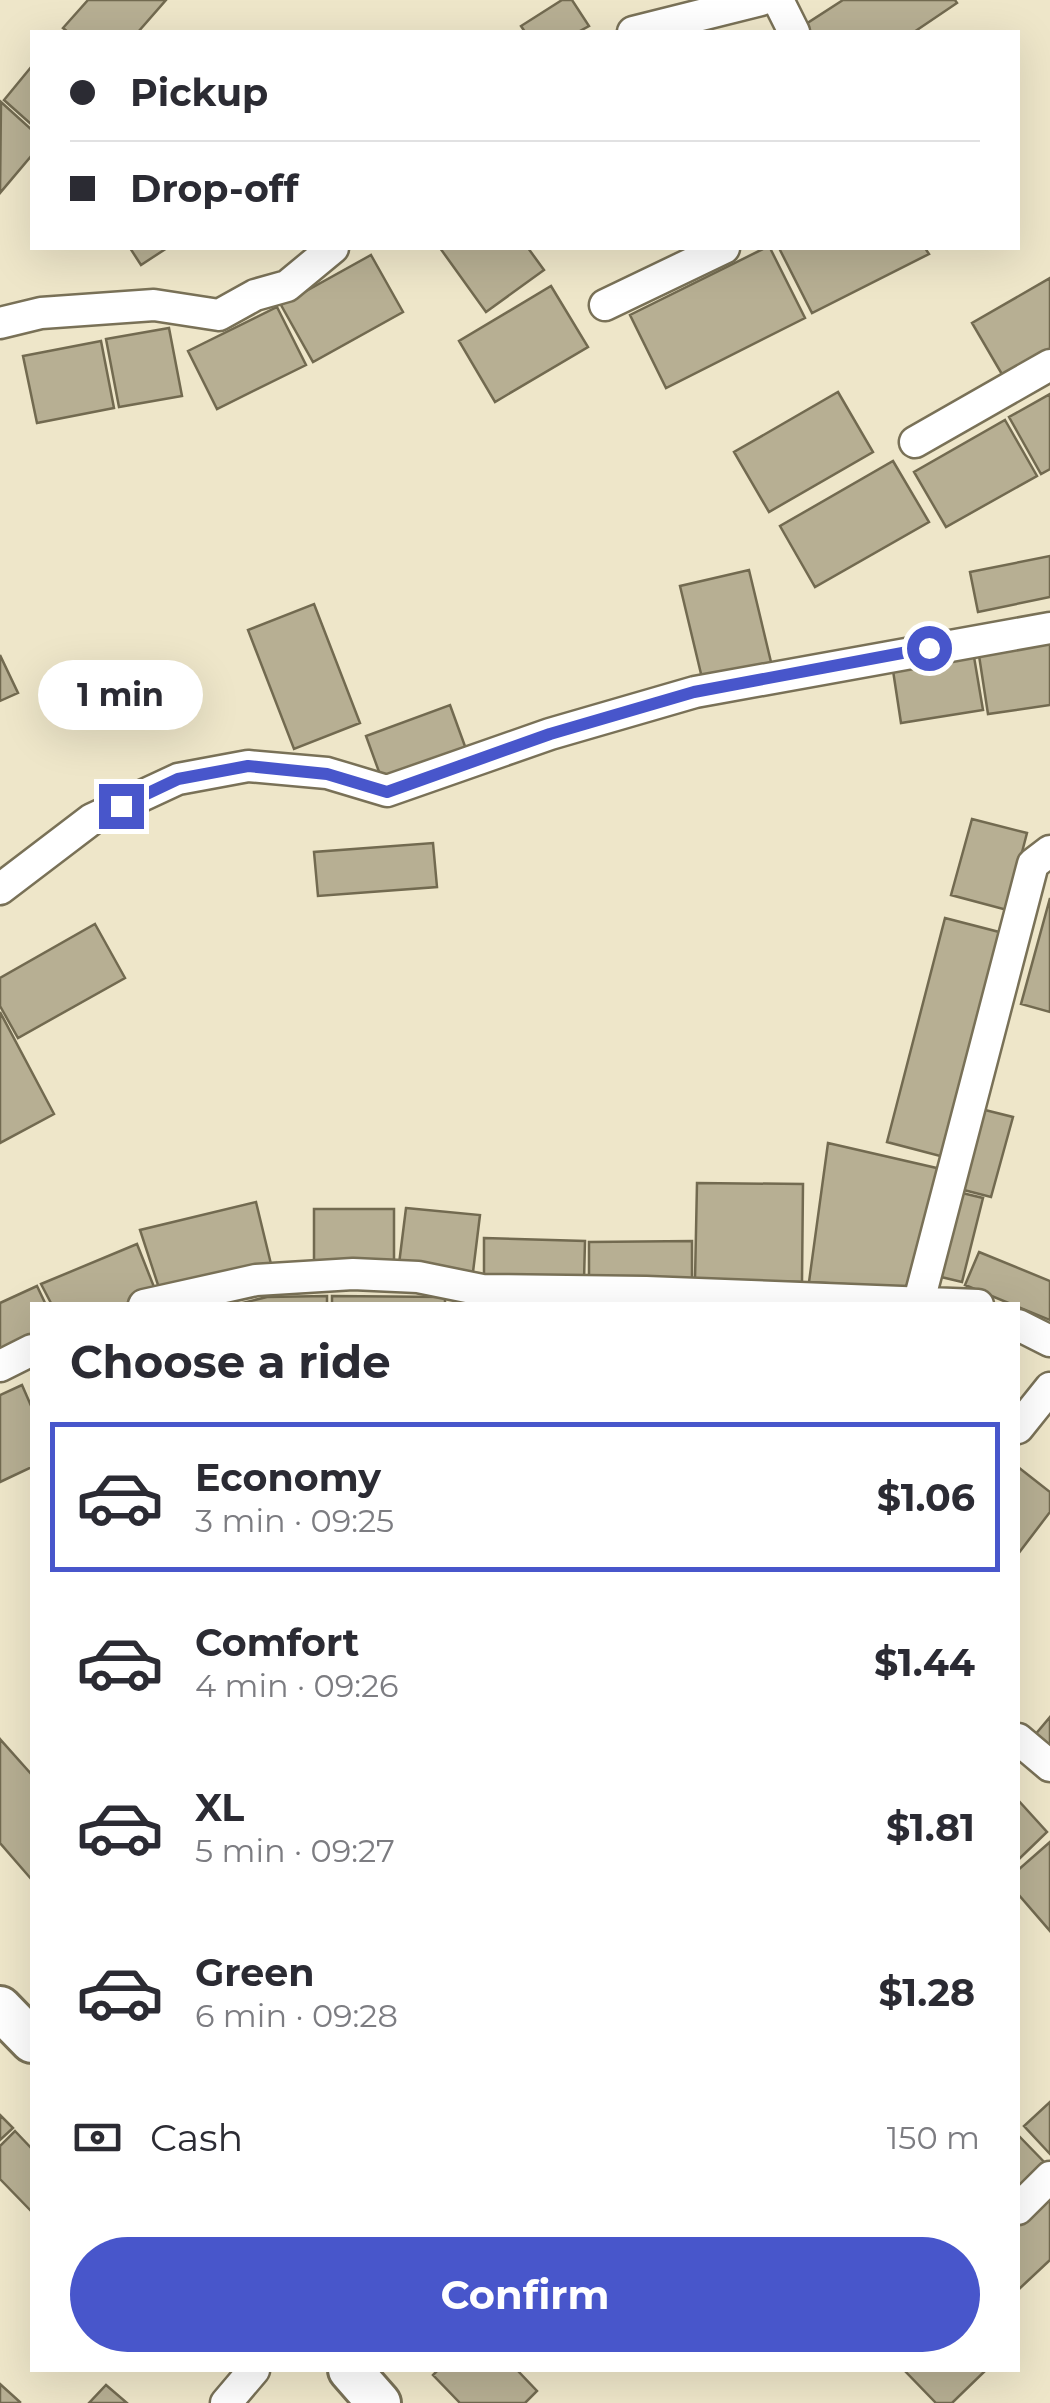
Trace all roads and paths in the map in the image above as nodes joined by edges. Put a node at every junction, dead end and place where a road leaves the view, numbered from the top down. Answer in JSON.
{"nodes":[{"id":1,"x":761,"y":0,"type":"edge"},
{"id":2,"x":778,"y":0,"type":"edge"},
{"id":3,"x":641,"y":30,"type":"edge"},
{"id":4,"x":793,"y":30,"type":"edge"},
{"id":5,"x":331,"y":250,"type":"edge"},
{"id":6,"x":720,"y":250,"type":"edge"},
{"id":7,"x":605,"y":305,"type":"dead end"},
{"id":8,"x":0,"y":322,"type":"edge"},
{"id":9,"x":1050,"y":364,"type":"edge"},
{"id":10,"x":915,"y":442,"type":"dead end"},
{"id":11,"x":1050,"y":628,"type":"edge"},
{"id":12,"x":1050,"y":851,"type":"edge"},
{"id":13,"x":0,"y":889,"type":"edge"},
{"id":14,"x":482,"y":1297,"type":"edge"},
{"id":15,"x":157,"y":1302,"type":"edge"},
{"id":16,"x":919,"y":1302,"type":"joint"},
{"id":17,"x":1020,"y":1326,"type":"edge"},
{"id":18,"x":1050,"y":1341,"type":"edge"},
{"id":19,"x":30,"y":1351,"type":"edge"},
{"id":20,"x":0,"y":1366,"type":"edge"},
{"id":21,"x":1050,"y":1388,"type":"edge"},
{"id":22,"x":1020,"y":1426,"type":"edge"},
{"id":23,"x":1020,"y":1742,"type":"edge"},
{"id":24,"x":1050,"y":1766,"type":"edge"},
{"id":25,"x":0,"y":2008,"type":"edge"},
{"id":26,"x":30,"y":2038,"type":"edge"},
{"id":27,"x":1050,"y":2178,"type":"edge"},
{"id":28,"x":1020,"y":2207,"type":"edge"},
{"id":29,"x":252,"y":2372,"type":"edge"},
{"id":30,"x":352,"y":2372,"type":"edge"},
{"id":31,"x":226,"y":2403,"type":"edge"},
{"id":32,"x":379,"y":2403,"type":"edge"}],
"edges":[{"from":1,"to":3,"type":"street"},
{"from":2,"to":4,"type":"street"},
{"from":5,"to":8,"type":"street"},
{"from":6,"to":7,"type":"street"},
{"from":9,"to":10,"type":"street"},
{"from":11,"to":13,"type":"street"},
{"from":12,"to":16,"type":"street"},
{"from":14,"to":15,"type":"street"},
{"from":14,"to":16,"type":"street"},
{"from":17,"to":18,"type":"street"},
{"from":19,"to":20,"type":"street"},
{"from":21,"to":22,"type":"street"},
{"from":23,"to":24,"type":"street"},
{"from":25,"to":26,"type":"main road"},
{"from":27,"to":28,"type":"street"},
{"from":29,"to":31,"type":"street"},
{"from":30,"to":32,"type":"main road"}]}
